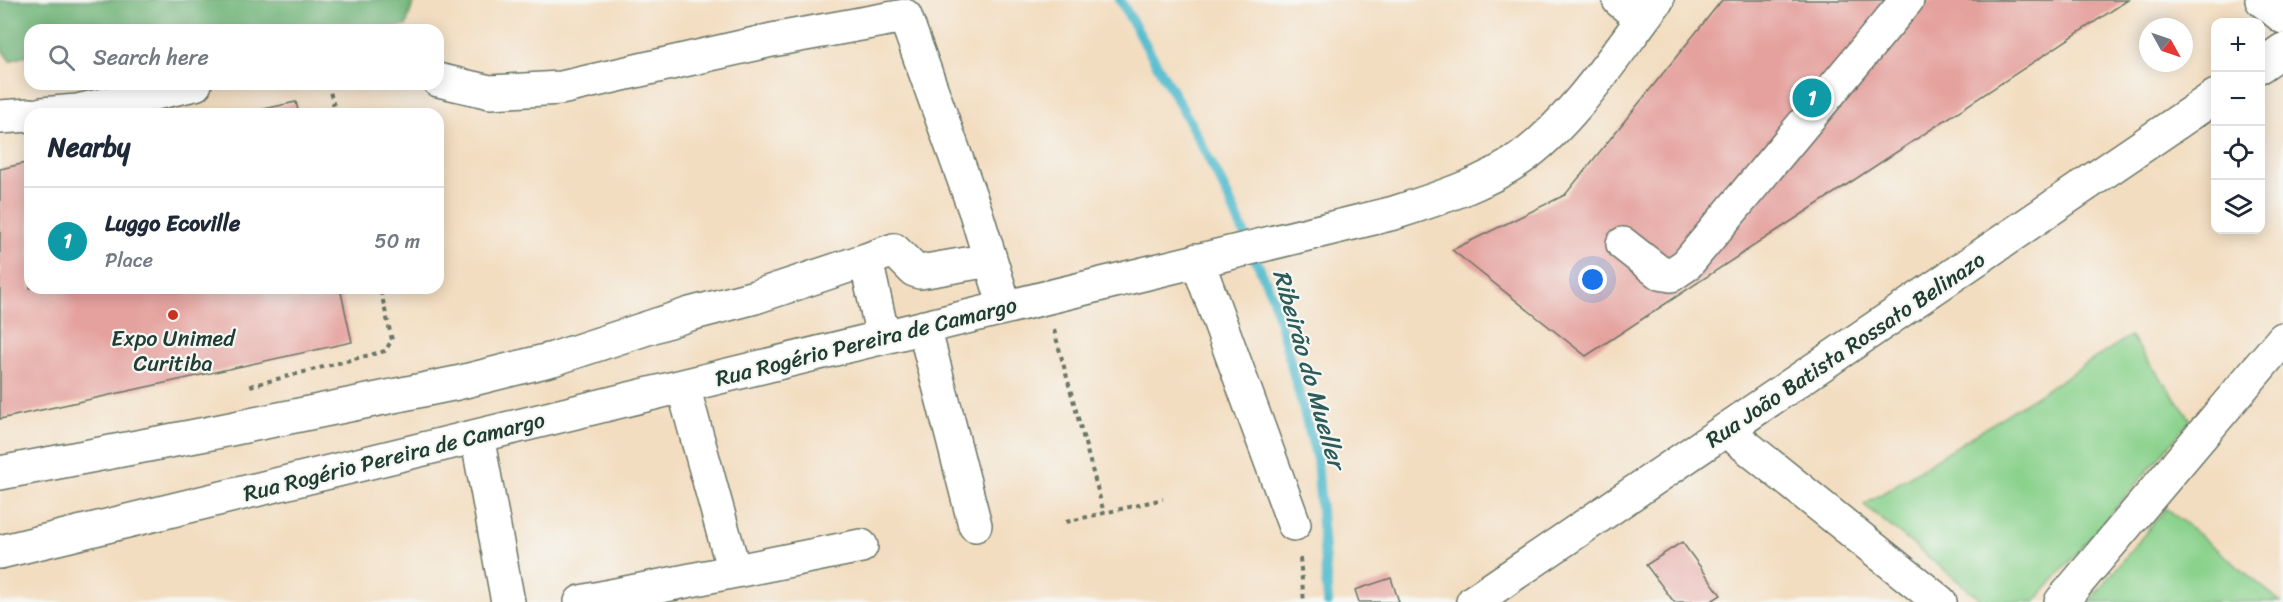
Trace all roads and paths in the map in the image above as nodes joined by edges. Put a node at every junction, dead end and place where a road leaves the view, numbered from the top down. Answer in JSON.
{"nodes":[{"id":1,"x":1907,"y":0,"type":"edge"},
{"id":2,"x":2262,"y":0,"type":"edge"},
{"id":3,"x":1639,"y":6,"type":"edge"},
{"id":4,"x":897,"y":8,"type":"edge"},
{"id":5,"x":2283,"y":17,"type":"edge"},
{"id":6,"x":2283,"y":50,"type":"edge"},
{"id":7,"x":2265,"y":63,"type":"edge"},
{"id":8,"x":444,"y":81,"type":"edge"},
{"id":9,"x":169,"y":90,"type":"edge"},
{"id":10,"x":330,"y":90,"type":"edge"},
{"id":11,"x":2211,"y":99,"type":"edge"},
{"id":12,"x":90,"y":108,"type":"edge"},
{"id":13,"x":334,"y":108,"type":"edge"},
{"id":14,"x":24,"y":115,"type":"edge"},
{"id":15,"x":0,"y":117,"type":"edge"},
{"id":16,"x":1623,"y":244,"type":"dead end"},
{"id":17,"x":1206,"y":258,"type":"junction"},
{"id":18,"x":866,"y":260,"type":"junction"},
{"id":19,"x":990,"y":260,"type":"junction"},
{"id":20,"x":381,"y":294,"type":"edge"},
{"id":21,"x":1045,"y":297,"type":"junction"},
{"id":22,"x":1005,"y":307,"type":"junction"},
{"id":23,"x":924,"y":327,"type":"junction"},
{"id":24,"x":883,"y":337,"type":"junction"},
{"id":25,"x":2283,"y":339,"type":"edge"},
{"id":26,"x":249,"y":386,"type":"dead end"},
{"id":27,"x":683,"y":386,"type":"junction"},
{"id":28,"x":1726,"y":430,"type":"junction"},
{"id":29,"x":477,"y":436,"type":"junction"},
{"id":30,"x":0,"y":473,"type":"edge"},
{"id":31,"x":1163,"y":499,"type":"dead end"},
{"id":32,"x":1104,"y":513,"type":"junction"},
{"id":33,"x":1066,"y":522,"type":"dead end"},
{"id":34,"x":1294,"y":524,"type":"joint"},
{"id":35,"x":975,"y":525,"type":"dead end"},
{"id":36,"x":861,"y":546,"type":"dead end"},
{"id":37,"x":0,"y":552,"type":"edge"},
{"id":38,"x":734,"y":571,"type":"junction"},
{"id":39,"x":508,"y":602,"type":"edge"},
{"id":40,"x":581,"y":602,"type":"edge"},
{"id":41,"x":1304,"y":602,"type":"edge"},
{"id":42,"x":1473,"y":602,"type":"edge"},
{"id":43,"x":1940,"y":602,"type":"edge"},
{"id":44,"x":2061,"y":602,"type":"edge"}],
"edges":[{"from":1,"to":16,"type":"street"},
{"from":2,"to":5,"type":"street"},
{"from":3,"to":17,"type":"street","name":"Rua Rogério Pereira de Camargo"},
{"from":4,"to":8,"type":"street"},
{"from":4,"to":19,"type":"street"},
{"from":6,"to":7,"type":"street"},
{"from":9,"to":12,"type":"street"},
{"from":10,"to":13,"type":"path"},
{"from":11,"to":28,"type":"street","name":"Rua João Batista Rossato Belinazo"},
{"from":14,"to":15,"type":"street"},
{"from":17,"to":21,"type":"street","name":"Rua Rogério Pereira de Camargo"},
{"from":17,"to":34,"type":"street"},
{"from":18,"to":19,"type":"street"},
{"from":18,"to":24,"type":"street"},
{"from":18,"to":30,"type":"street"},
{"from":19,"to":22,"type":"street"},
{"from":20,"to":26,"type":"path"},
{"from":21,"to":22,"type":"street","name":"Rua Rogério Pereira de Camargo"},
{"from":21,"to":32,"type":"path"},
{"from":22,"to":23,"type":"street","name":"Rua Rogério Pereira de Camargo"},
{"from":23,"to":24,"type":"street","name":"Rua Rogério Pereira de Camargo"},
{"from":23,"to":35,"type":"street"},
{"from":24,"to":27,"type":"street","name":"Rua Rogério Pereira de Camargo"},
{"from":25,"to":44,"type":"street"},
{"from":27,"to":29,"type":"street","name":"Rua Rogério Pereira de Camargo"},
{"from":27,"to":38,"type":"street"},
{"from":28,"to":42,"type":"street","name":"Rua João Batista Rossato Belinazo"},
{"from":28,"to":43,"type":"street"},
{"from":29,"to":37,"type":"street","name":"Rua Rogério Pereira de Camargo"},
{"from":29,"to":39,"type":"street"},
{"from":31,"to":32,"type":"path"},
{"from":32,"to":33,"type":"path"},
{"from":34,"to":41,"type":"path"},
{"from":36,"to":38,"type":"street"},
{"from":38,"to":40,"type":"street"}]}
